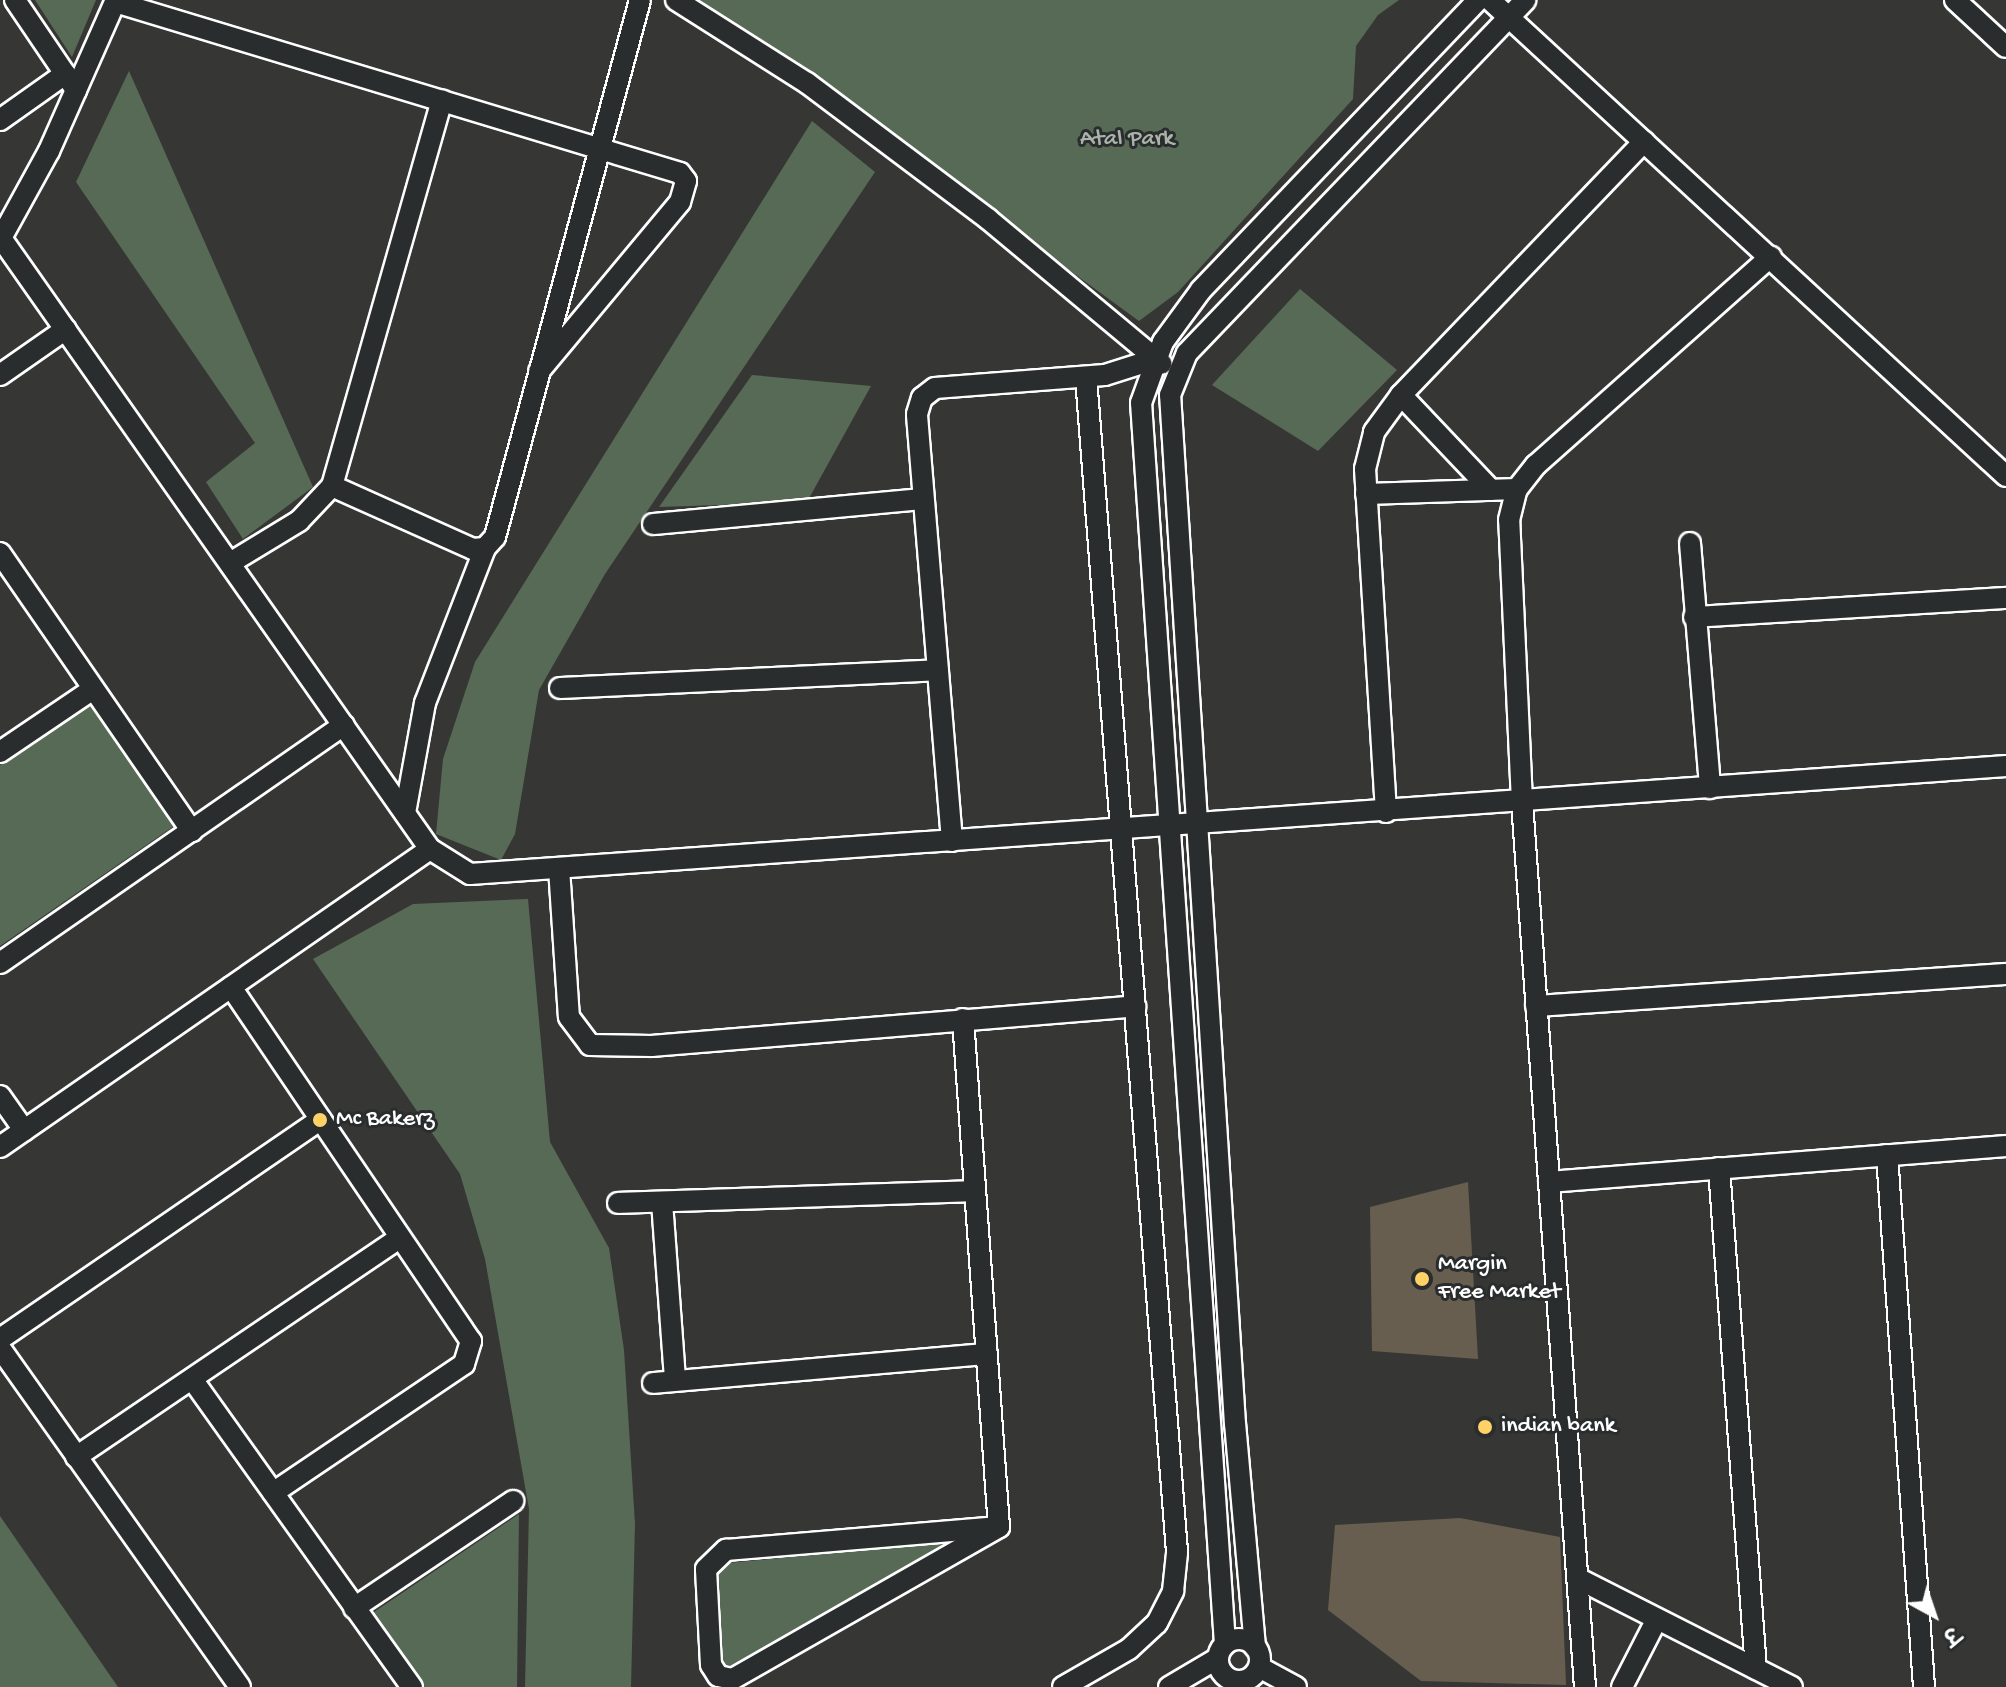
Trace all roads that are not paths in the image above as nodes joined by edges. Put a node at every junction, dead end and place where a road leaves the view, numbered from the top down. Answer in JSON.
{"nodes":[{"id":1,"x":640,"y":0,"type":"edge"},
{"id":2,"x":676,"y":0,"type":"edge"},
{"id":3,"x":1478,"y":0,"type":"edge"},
{"id":4,"x":1490,"y":0,"type":"edge"},
{"id":5,"x":1526,"y":0,"type":"edge"},
{"id":6,"x":1955,"y":0,"type":"edge"},
{"id":7,"x":116,"y":1,"type":"edge"},
{"id":8,"x":10,"y":5,"type":"edge"},
{"id":9,"x":1509,"y":18,"type":"junction"},
{"id":10,"x":2006,"y":47,"type":"edge"},
{"id":11,"x":70,"y":82,"type":"junction"},
{"id":12,"x":442,"y":100,"type":"junction"},
{"id":13,"x":0,"y":120,"type":"edge"},
{"id":14,"x":1644,"y":142,"type":"junction"},
{"id":15,"x":600,"y":147,"type":"junction"},
{"id":16,"x":1,"y":239,"type":"edge"},
{"id":17,"x":1771,"y":256,"type":"junction"},
{"id":18,"x":66,"y":329,"type":"junction"},
{"id":19,"x":1155,"y":359,"type":"junction"},
{"id":20,"x":539,"y":371,"type":"junction"},
{"id":21,"x":0,"y":375,"type":"edge"},
{"id":22,"x":1178,"y":375,"type":"junction"},
{"id":23,"x":1086,"y":378,"type":"junction"},
{"id":24,"x":1401,"y":395,"type":"junction"},
{"id":25,"x":2006,"y":476,"type":"edge"},
{"id":26,"x":332,"y":486,"type":"junction"},
{"id":27,"x":1517,"y":489,"type":"junction"},
{"id":28,"x":1491,"y":490,"type":"junction"},
{"id":29,"x":1366,"y":494,"type":"junction"},
{"id":30,"x":923,"y":499,"type":"junction"},
{"id":31,"x":653,"y":524,"type":"dead end"},
{"id":32,"x":1690,"y":543,"type":"dead end"},
{"id":33,"x":485,"y":548,"type":"junction"},
{"id":34,"x":0,"y":553,"type":"edge"},
{"id":35,"x":230,"y":563,"type":"junction"},
{"id":36,"x":6,"y":576,"type":"edge"},
{"id":37,"x":2006,"y":598,"type":"edge"},
{"id":38,"x":1694,"y":617,"type":"junction"},
{"id":39,"x":938,"y":670,"type":"junction"},
{"id":40,"x":560,"y":688,"type":"dead end"},
{"id":41,"x":93,"y":689,"type":"junction"},
{"id":42,"x":344,"y":725,"type":"junction"},
{"id":43,"x":0,"y":752,"type":"edge"},
{"id":44,"x":2006,"y":766,"type":"edge"},
{"id":45,"x":1710,"y":788,"type":"junction"},
{"id":46,"x":1522,"y":802,"type":"junction"},
{"id":47,"x":1386,"y":812,"type":"junction"},
{"id":48,"x":405,"y":813,"type":"junction"},
{"id":49,"x":1195,"y":824,"type":"junction"},
{"id":50,"x":1167,"y":826,"type":"junction"},
{"id":51,"x":1123,"y":829,"type":"junction"},
{"id":52,"x":192,"y":831,"type":"junction"},
{"id":53,"x":952,"y":841,"type":"junction"},
{"id":54,"x":430,"y":849,"type":"junction"},
{"id":55,"x":559,"y":868,"type":"junction"},
{"id":56,"x":0,"y":963,"type":"edge"},
{"id":57,"x":2006,"y":974,"type":"edge"},
{"id":58,"x":231,"y":987,"type":"junction"},
{"id":59,"x":1206,"y":999,"type":"junction"},
{"id":60,"x":1180,"y":1001,"type":"junction"},
{"id":61,"x":1135,"y":1006,"type":"junction"},
{"id":62,"x":1536,"y":1006,"type":"junction"},
{"id":63,"x":963,"y":1019,"type":"junction"},
{"id":64,"x":0,"y":1096,"type":"edge"},
{"id":65,"x":320,"y":1120,"type":"junction"},
{"id":66,"x":24,"y":1130,"type":"junction"},
{"id":67,"x":2006,"y":1146,"type":"edge"},
{"id":68,"x":0,"y":1147,"type":"edge"},
{"id":69,"x":1887,"y":1155,"type":"junction"},
{"id":70,"x":1719,"y":1168,"type":"junction"},
{"id":71,"x":1549,"y":1182,"type":"junction"},
{"id":72,"x":975,"y":1191,"type":"junction"},
{"id":73,"x":662,"y":1202,"type":"junction"},
{"id":74,"x":618,"y":1203,"type":"dead end"},
{"id":75,"x":400,"y":1238,"type":"junction"},
{"id":76,"x":0,"y":1339,"type":"edge"},
{"id":77,"x":0,"y":1348,"type":"edge"},
{"id":78,"x":987,"y":1354,"type":"junction"},
{"id":79,"x":192,"y":1379,"type":"junction"},
{"id":80,"x":675,"y":1380,"type":"junction"},
{"id":81,"x":653,"y":1383,"type":"dead end"},
{"id":82,"x":76,"y":1457,"type":"junction"},
{"id":83,"x":273,"y":1493,"type":"junction"},
{"id":84,"x":513,"y":1501,"type":"dead end"},
{"id":85,"x":999,"y":1527,"type":"junction"},
{"id":86,"x":1577,"y":1578,"type":"junction"},
{"id":87,"x":354,"y":1608,"type":"junction"},
{"id":88,"x":1657,"y":1619,"type":"junction"},
{"id":89,"x":1255,"y":1647,"type":"junction"},
{"id":90,"x":1222,"y":1651,"type":"junction"},
{"id":91,"x":1259,"y":1667,"type":"junction"},
{"id":92,"x":1756,"y":1669,"type":"junction"},
{"id":93,"x":1222,"y":1683,"type":"edge"},
{"id":94,"x":240,"y":1687,"type":"edge"},
{"id":95,"x":412,"y":1687,"type":"edge"},
{"id":96,"x":1063,"y":1687,"type":"edge"},
{"id":97,"x":1169,"y":1687,"type":"edge"},
{"id":98,"x":1296,"y":1687,"type":"edge"},
{"id":99,"x":1585,"y":1687,"type":"edge"},
{"id":100,"x":1622,"y":1687,"type":"edge"},
{"id":101,"x":1792,"y":1687,"type":"edge"},
{"id":102,"x":1924,"y":1687,"type":"edge"}],
"edges":[{"from":1,"to":15,"type":"street"},
{"from":2,"to":19,"type":"street"},
{"from":3,"to":19,"type":"street"},
{"from":4,"to":9,"type":"street"},
{"from":5,"to":9,"type":"street"},
{"from":6,"to":10,"type":"street"},
{"from":7,"to":11,"type":"street"},
{"from":7,"to":12,"type":"street"},
{"from":8,"to":11,"type":"street"},
{"from":9,"to":14,"type":"street"},
{"from":9,"to":22,"type":"street"},
{"from":11,"to":13,"type":"street"},
{"from":11,"to":16,"type":"street"},
{"from":12,"to":15,"type":"street"},
{"from":12,"to":26,"type":"street"},
{"from":14,"to":17,"type":"street"},
{"from":14,"to":24,"type":"street"},
{"from":15,"to":20,"type":"street"},
{"from":15,"to":20,"type":"street"},
{"from":16,"to":18,"type":"street"},
{"from":17,"to":25,"type":"street"},
{"from":17,"to":27,"type":"street"},
{"from":18,"to":21,"type":"street"},
{"from":18,"to":35,"type":"street"},
{"from":19,"to":22,"type":"street"},
{"from":19,"to":23,"type":"street"},
{"from":19,"to":50,"type":"street"},
{"from":20,"to":33,"type":"street"},
{"from":22,"to":49,"type":"street"},
{"from":23,"to":30,"type":"street"},
{"from":23,"to":51,"type":"street"},
{"from":24,"to":28,"type":"street"},
{"from":24,"to":29,"type":"street"},
{"from":26,"to":33,"type":"street"},
{"from":26,"to":35,"type":"street"},
{"from":27,"to":28,"type":"street"},
{"from":27,"to":46,"type":"street"},
{"from":28,"to":29,"type":"street"},
{"from":29,"to":47,"type":"street"},
{"from":30,"to":31,"type":"street"},
{"from":30,"to":39,"type":"street"},
{"from":32,"to":38,"type":"street"},
{"from":33,"to":48,"type":"street"},
{"from":34,"to":36,"type":"street"},
{"from":35,"to":42,"type":"street"},
{"from":36,"to":41,"type":"street"},
{"from":37,"to":38,"type":"street"},
{"from":38,"to":45,"type":"street"},
{"from":39,"to":40,"type":"street"},
{"from":39,"to":53,"type":"street"},
{"from":41,"to":43,"type":"street"},
{"from":41,"to":52,"type":"street"},
{"from":42,"to":48,"type":"street"},
{"from":42,"to":52,"type":"street"},
{"from":44,"to":45,"type":"street"},
{"from":45,"to":46,"type":"street"},
{"from":46,"to":47,"type":"street"},
{"from":46,"to":62,"type":"street"},
{"from":47,"to":49,"type":"street"},
{"from":48,"to":54,"type":"street"},
{"from":49,"to":50,"type":"street"},
{"from":49,"to":59,"type":"street"},
{"from":50,"to":51,"type":"street"},
{"from":50,"to":60,"type":"street"},
{"from":51,"to":53,"type":"street"},
{"from":51,"to":61,"type":"street"},
{"from":52,"to":56,"type":"street"},
{"from":53,"to":55,"type":"street"},
{"from":54,"to":55,"type":"street"},
{"from":54,"to":58,"type":"street"},
{"from":55,"to":63,"type":"street"},
{"from":57,"to":62,"type":"street"},
{"from":58,"to":65,"type":"street"},
{"from":58,"to":66,"type":"street"},
{"from":59,"to":60,"type":"street"},
{"from":59,"to":89,"type":"street"},
{"from":60,"to":90,"type":"street"},
{"from":61,"to":63,"type":"street"},
{"from":61,"to":96,"type":"street"},
{"from":62,"to":71,"type":"street"},
{"from":63,"to":72,"type":"street"},
{"from":64,"to":66,"type":"street"},
{"from":65,"to":75,"type":"street"},
{"from":65,"to":76,"type":"street"},
{"from":66,"to":68,"type":"street"},
{"from":67,"to":69,"type":"street"},
{"from":69,"to":70,"type":"street"},
{"from":69,"to":102,"type":"street"},
{"from":70,"to":71,"type":"street"},
{"from":70,"to":92,"type":"street"},
{"from":71,"to":86,"type":"street"},
{"from":72,"to":73,"type":"street"},
{"from":72,"to":78,"type":"street"},
{"from":73,"to":74,"type":"street"},
{"from":73,"to":80,"type":"street"},
{"from":75,"to":79,"type":"street"},
{"from":75,"to":83,"type":"street"},
{"from":77,"to":82,"type":"street"},
{"from":78,"to":80,"type":"street"},
{"from":78,"to":85,"type":"street"},
{"from":79,"to":82,"type":"street"},
{"from":79,"to":83,"type":"street"},
{"from":80,"to":81,"type":"street"},
{"from":82,"to":94,"type":"street"},
{"from":83,"to":87,"type":"street"},
{"from":84,"to":87,"type":"street"},
{"from":85,"to":85,"type":"street"},
{"from":86,"to":88,"type":"street"},
{"from":86,"to":99,"type":"street"},
{"from":87,"to":95,"type":"street"},
{"from":88,"to":92,"type":"street"},
{"from":88,"to":100,"type":"street"},
{"from":89,"to":90,"type":"street"},
{"from":89,"to":91,"type":"street"},
{"from":90,"to":93,"type":"street"},
{"from":90,"to":97,"type":"street"},
{"from":91,"to":93,"type":"street"},
{"from":91,"to":98,"type":"street"},
{"from":92,"to":101,"type":"street"}]}
